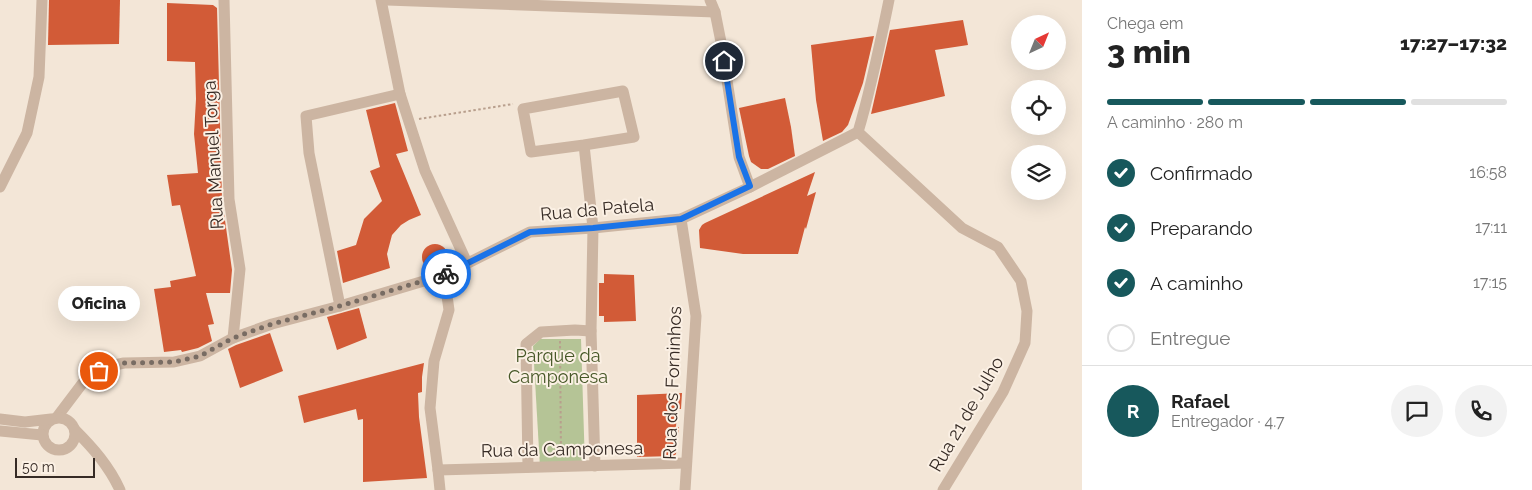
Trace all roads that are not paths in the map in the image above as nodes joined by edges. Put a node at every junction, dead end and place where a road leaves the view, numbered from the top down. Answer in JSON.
{"nodes":[{"id":1,"x":42,"y":0,"type":"edge"},
{"id":2,"x":224,"y":0,"type":"edge"},
{"id":3,"x":381,"y":0,"type":"edge"},
{"id":4,"x":388,"y":0,"type":"edge"},
{"id":5,"x":710,"y":0,"type":"edge"},
{"id":6,"x":889,"y":0,"type":"edge"},
{"id":7,"x":491,"y":1,"type":"edge"},
{"id":8,"x":715,"y":12,"type":"junction"},
{"id":9,"x":400,"y":94,"type":"junction"},
{"id":10,"x":858,"y":132,"type":"junction"},
{"id":11,"x":584,"y":145,"type":"junction"},
{"id":12,"x":750,"y":186,"type":"junction"},
{"id":13,"x":0,"y":187,"type":"edge"},
{"id":14,"x":681,"y":219,"type":"junction"},
{"id":15,"x":593,"y":228,"type":"junction"},
{"id":16,"x":467,"y":263,"type":"junction"},
{"id":17,"x":444,"y":275,"type":"junction"},
{"id":18,"x":340,"y":306,"type":"junction"},
{"id":19,"x":590,"y":332,"type":"junction"},
{"id":20,"x":233,"y":338,"type":"junction"},
{"id":21,"x":71,"y":399,"type":"junction"},
{"id":22,"x":54,"y":418,"type":"junction"},
{"id":23,"x":0,"y":419,"type":"edge"},
{"id":24,"x":73,"y":426,"type":"junction"},
{"id":25,"x":0,"y":431,"type":"edge"},
{"id":26,"x":42,"y":435,"type":"junction"},
{"id":27,"x":70,"y":446,"type":"junction"},
{"id":28,"x":94,"y":449,"type":"junction"},
{"id":29,"x":686,"y":463,"type":"junction"},
{"id":30,"x":595,"y":466,"type":"junction"},
{"id":31,"x":528,"y":467,"type":"junction"},
{"id":32,"x":438,"y":470,"type":"junction"},
{"id":33,"x":120,"y":490,"type":"edge"},
{"id":34,"x":440,"y":490,"type":"edge"},
{"id":35,"x":685,"y":490,"type":"edge"},
{"id":36,"x":942,"y":490,"type":"edge"}],
"edges":[{"from":1,"to":13,"type":"street"},
{"from":2,"to":20,"type":"street","name":"Rua Manuel Torga"},
{"from":3,"to":9,"type":"street"},
{"from":4,"to":7,"type":"street"},
{"from":5,"to":8,"type":"street"},
{"from":6,"to":10,"type":"street"},
{"from":7,"to":8,"type":"street"},
{"from":8,"to":12,"type":"street"},
{"from":9,"to":16,"type":"street"},
{"from":9,"to":18,"type":"street"},
{"from":10,"to":12,"type":"street","name":"Rua da Patela"},
{"from":10,"to":36,"type":"street","name":"Rua 21 de Julho"},
{"from":11,"to":11,"type":"street"},
{"from":11,"to":15,"type":"street"},
{"from":12,"to":14,"type":"street","name":"Rua da Patela"},
{"from":14,"to":15,"type":"street","name":"Rua da Patela"},
{"from":14,"to":29,"type":"street","name":"Rua dos Forninhos"},
{"from":15,"to":16,"type":"street","name":"Rua da Patela"},
{"from":15,"to":19,"type":"street"},
{"from":16,"to":17,"type":"street","name":"Rua da Patela"},
{"from":17,"to":18,"type":"street","name":"Rua da Patela"},
{"from":17,"to":32,"type":"street"},
{"from":18,"to":20,"type":"street","name":"Rua da Patela"},
{"from":19,"to":30,"type":"street"},
{"from":19,"to":31,"type":"street"},
{"from":20,"to":21,"type":"street","name":"Rua da Patela"},
{"from":21,"to":22,"type":"street","name":"Rua da Patela"},
{"from":21,"to":24,"type":"street"},
{"from":22,"to":23,"type":"street"},
{"from":22,"to":24,"type":"street"},
{"from":22,"to":26,"type":"street"},
{"from":24,"to":27,"type":"street"},
{"from":24,"to":28,"type":"street"},
{"from":25,"to":26,"type":"street"},
{"from":26,"to":27,"type":"street"},
{"from":27,"to":28,"type":"street"},
{"from":28,"to":33,"type":"street"},
{"from":29,"to":30,"type":"street","name":"Rua da Camponesa"},
{"from":29,"to":35,"type":"street","name":"Rua dos Forninhos"},
{"from":30,"to":31,"type":"street","name":"Rua da Camponesa"},
{"from":31,"to":32,"type":"street","name":"Rua da Camponesa"},
{"from":32,"to":34,"type":"street"}]}
